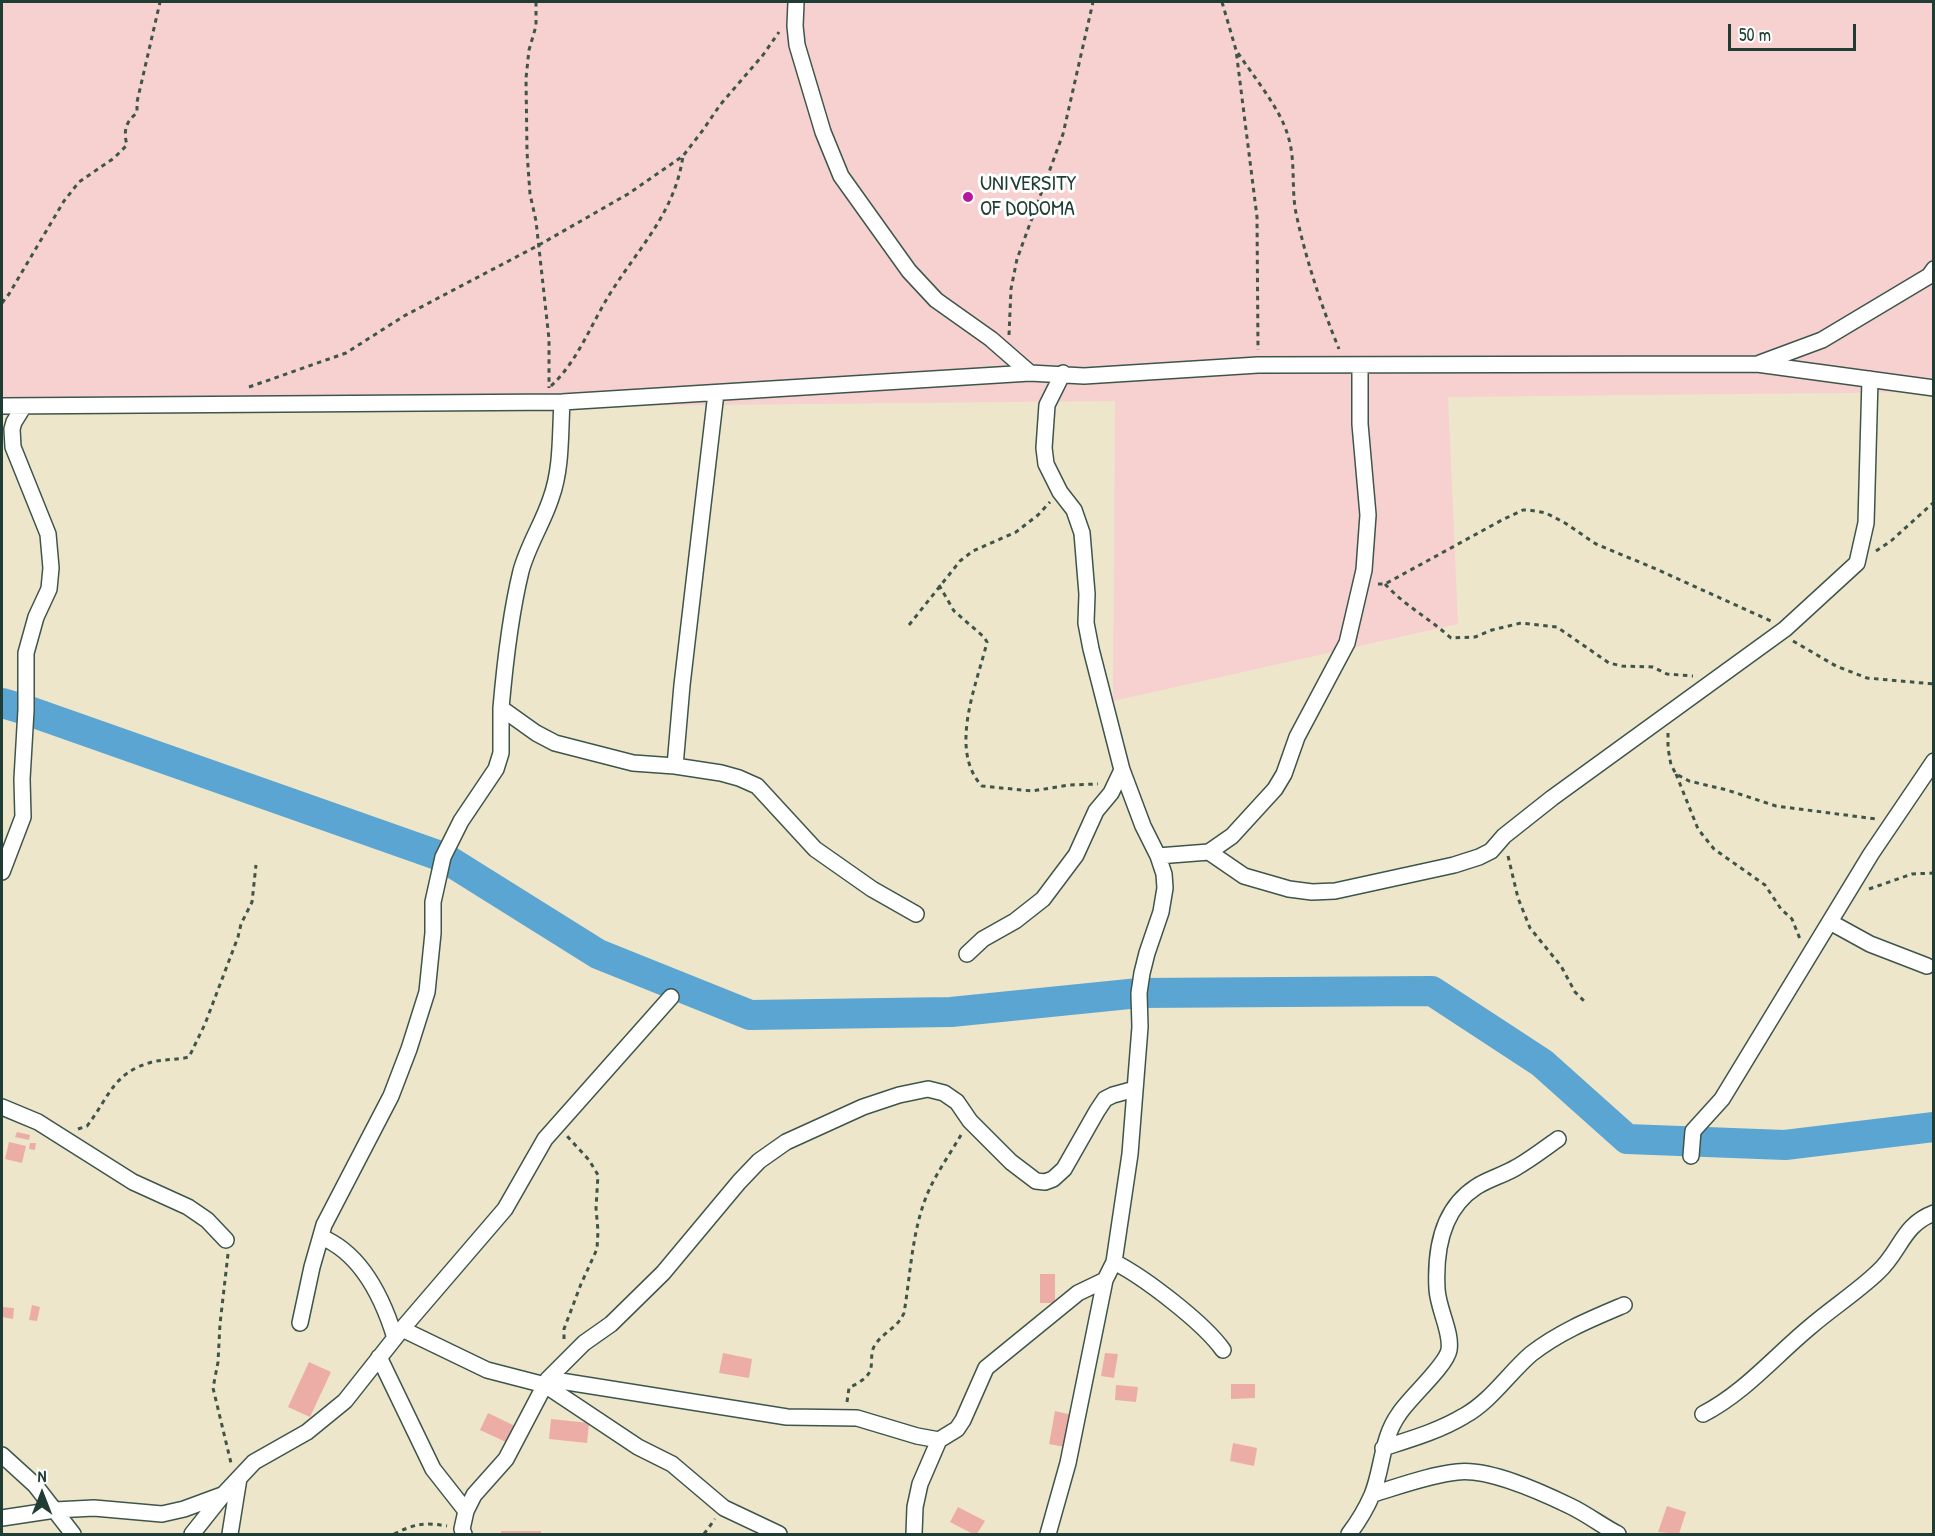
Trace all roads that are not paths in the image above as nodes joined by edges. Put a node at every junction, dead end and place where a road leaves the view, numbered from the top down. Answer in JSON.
{"nodes":[{"id":1,"x":796,"y":4,"type":"edge"},
{"id":2,"x":1934,"y":269,"type":"edge"},
{"id":3,"x":1757,"y":364,"type":"junction"},
{"id":4,"x":1352,"y":365,"type":"junction"},
{"id":5,"x":1030,"y":373,"type":"junction"},
{"id":6,"x":1064,"y":374,"type":"junction"},
{"id":7,"x":1870,"y":379,"type":"junction"},
{"id":8,"x":1934,"y":388,"type":"edge"},
{"id":9,"x":716,"y":393,"type":"junction"},
{"id":10,"x":553,"y":397,"type":"junction"},
{"id":11,"x":24,"y":405,"type":"junction"},
{"id":12,"x":2,"y":406,"type":"edge"},
{"id":13,"x":7,"y":441,"type":"edge"},
{"id":14,"x":501,"y":708,"type":"junction"},
{"id":15,"x":1934,"y":761,"type":"edge"},
{"id":16,"x":675,"y":766,"type":"junction"},
{"id":17,"x":1122,"y":770,"type":"junction"},
{"id":18,"x":1209,"y":852,"type":"junction"},
{"id":19,"x":1158,"y":856,"type":"junction"},
{"id":20,"x":2,"y":872,"type":"edge"},
{"id":21,"x":916,"y":914,"type":"dead end"},
{"id":22,"x":1830,"y":921,"type":"junction"},
{"id":23,"x":967,"y":954,"type":"dead end"},
{"id":24,"x":1928,"y":966,"type":"dead end"},
{"id":25,"x":671,"y":997,"type":"dead end"},
{"id":26,"x":1135,"y":1089,"type":"junction"},
{"id":27,"x":2,"y":1107,"type":"edge"},
{"id":28,"x":1558,"y":1139,"type":"dead end"},
{"id":29,"x":1691,"y":1156,"type":"dead end"},
{"id":30,"x":1934,"y":1213,"type":"edge"},
{"id":31,"x":321,"y":1238,"type":"junction"},
{"id":32,"x":226,"y":1240,"type":"road end"},
{"id":33,"x":1114,"y":1262,"type":"junction"},
{"id":34,"x":1105,"y":1280,"type":"junction"},
{"id":35,"x":1624,"y":1305,"type":"dead end"},
{"id":36,"x":300,"y":1323,"type":"dead end"},
{"id":37,"x":398,"y":1334,"type":"junction"},
{"id":38,"x":1222,"y":1350,"type":"dead end"},
{"id":39,"x":379,"y":1357,"type":"junction"},
{"id":40,"x":547,"y":1382,"type":"junction"},
{"id":41,"x":1703,"y":1414,"type":"dead end"},
{"id":42,"x":939,"y":1440,"type":"junction"},
{"id":43,"x":1383,"y":1448,"type":"junction"},
{"id":44,"x":2,"y":1455,"type":"edge"},
{"id":45,"x":237,"y":1480,"type":"junction"},
{"id":46,"x":1372,"y":1494,"type":"junction"},
{"id":47,"x":223,"y":1495,"type":"junction"},
{"id":48,"x":55,"y":1510,"type":"junction"},
{"id":49,"x":466,"y":1511,"type":"junction"},
{"id":50,"x":2,"y":1518,"type":"edge"},
{"id":51,"x":463,"y":1532,"type":"edge"},
{"id":52,"x":1613,"y":1533,"type":"edge"},
{"id":53,"x":73,"y":1534,"type":"edge"},
{"id":54,"x":192,"y":1534,"type":"edge"},
{"id":55,"x":231,"y":1534,"type":"edge"},
{"id":56,"x":779,"y":1534,"type":"edge"},
{"id":57,"x":914,"y":1534,"type":"edge"},
{"id":58,"x":1047,"y":1534,"type":"edge"},
{"id":59,"x":1349,"y":1534,"type":"edge"}],
"edges":[{"from":1,"to":5,"type":"street"},
{"from":2,"to":3,"type":"street"},
{"from":3,"to":4,"type":"street"},
{"from":3,"to":7,"type":"street"},
{"from":4,"to":6,"type":"street"},
{"from":4,"to":18,"type":"street"},
{"from":5,"to":6,"type":"street"},
{"from":5,"to":9,"type":"street"},
{"from":6,"to":17,"type":"street"},
{"from":7,"to":8,"type":"street"},
{"from":7,"to":18,"type":"street"},
{"from":9,"to":10,"type":"street"},
{"from":9,"to":16,"type":"street"},
{"from":10,"to":11,"type":"street"},
{"from":10,"to":14,"type":"street"},
{"from":11,"to":12,"type":"street"},
{"from":11,"to":13,"type":"street"},
{"from":13,"to":20,"type":"street"},
{"from":14,"to":16,"type":"street"},
{"from":14,"to":31,"type":"street"},
{"from":15,"to":22,"type":"street"},
{"from":16,"to":21,"type":"street"},
{"from":17,"to":19,"type":"street"},
{"from":17,"to":23,"type":"street"},
{"from":18,"to":19,"type":"street"},
{"from":19,"to":26,"type":"street"},
{"from":22,"to":24,"type":"street"},
{"from":22,"to":29,"type":"street"},
{"from":25,"to":37,"type":"street"},
{"from":26,"to":33,"type":"street"},
{"from":26,"to":40,"type":"street"},
{"from":27,"to":32,"type":"street"},
{"from":28,"to":43,"type":"street"},
{"from":30,"to":41,"type":"street"},
{"from":31,"to":36,"type":"street"},
{"from":31,"to":37,"type":"street"},
{"from":33,"to":34,"type":"street"},
{"from":33,"to":38,"type":"street"},
{"from":34,"to":42,"type":"street"},
{"from":34,"to":58,"type":"street"},
{"from":35,"to":43,"type":"street"},
{"from":37,"to":39,"type":"street"},
{"from":37,"to":40,"type":"street"},
{"from":39,"to":45,"type":"street"},
{"from":39,"to":49,"type":"street"},
{"from":40,"to":42,"type":"street"},
{"from":40,"to":49,"type":"street"},
{"from":40,"to":56,"type":"street"},
{"from":42,"to":57,"type":"street"},
{"from":43,"to":46,"type":"street"},
{"from":44,"to":48,"type":"street"},
{"from":45,"to":47,"type":"street"},
{"from":45,"to":55,"type":"street"},
{"from":46,"to":52,"type":"street"},
{"from":46,"to":59,"type":"street"},
{"from":47,"to":48,"type":"street"},
{"from":47,"to":54,"type":"street"},
{"from":48,"to":50,"type":"street"},
{"from":48,"to":53,"type":"street"},
{"from":49,"to":51,"type":"street"}]}
